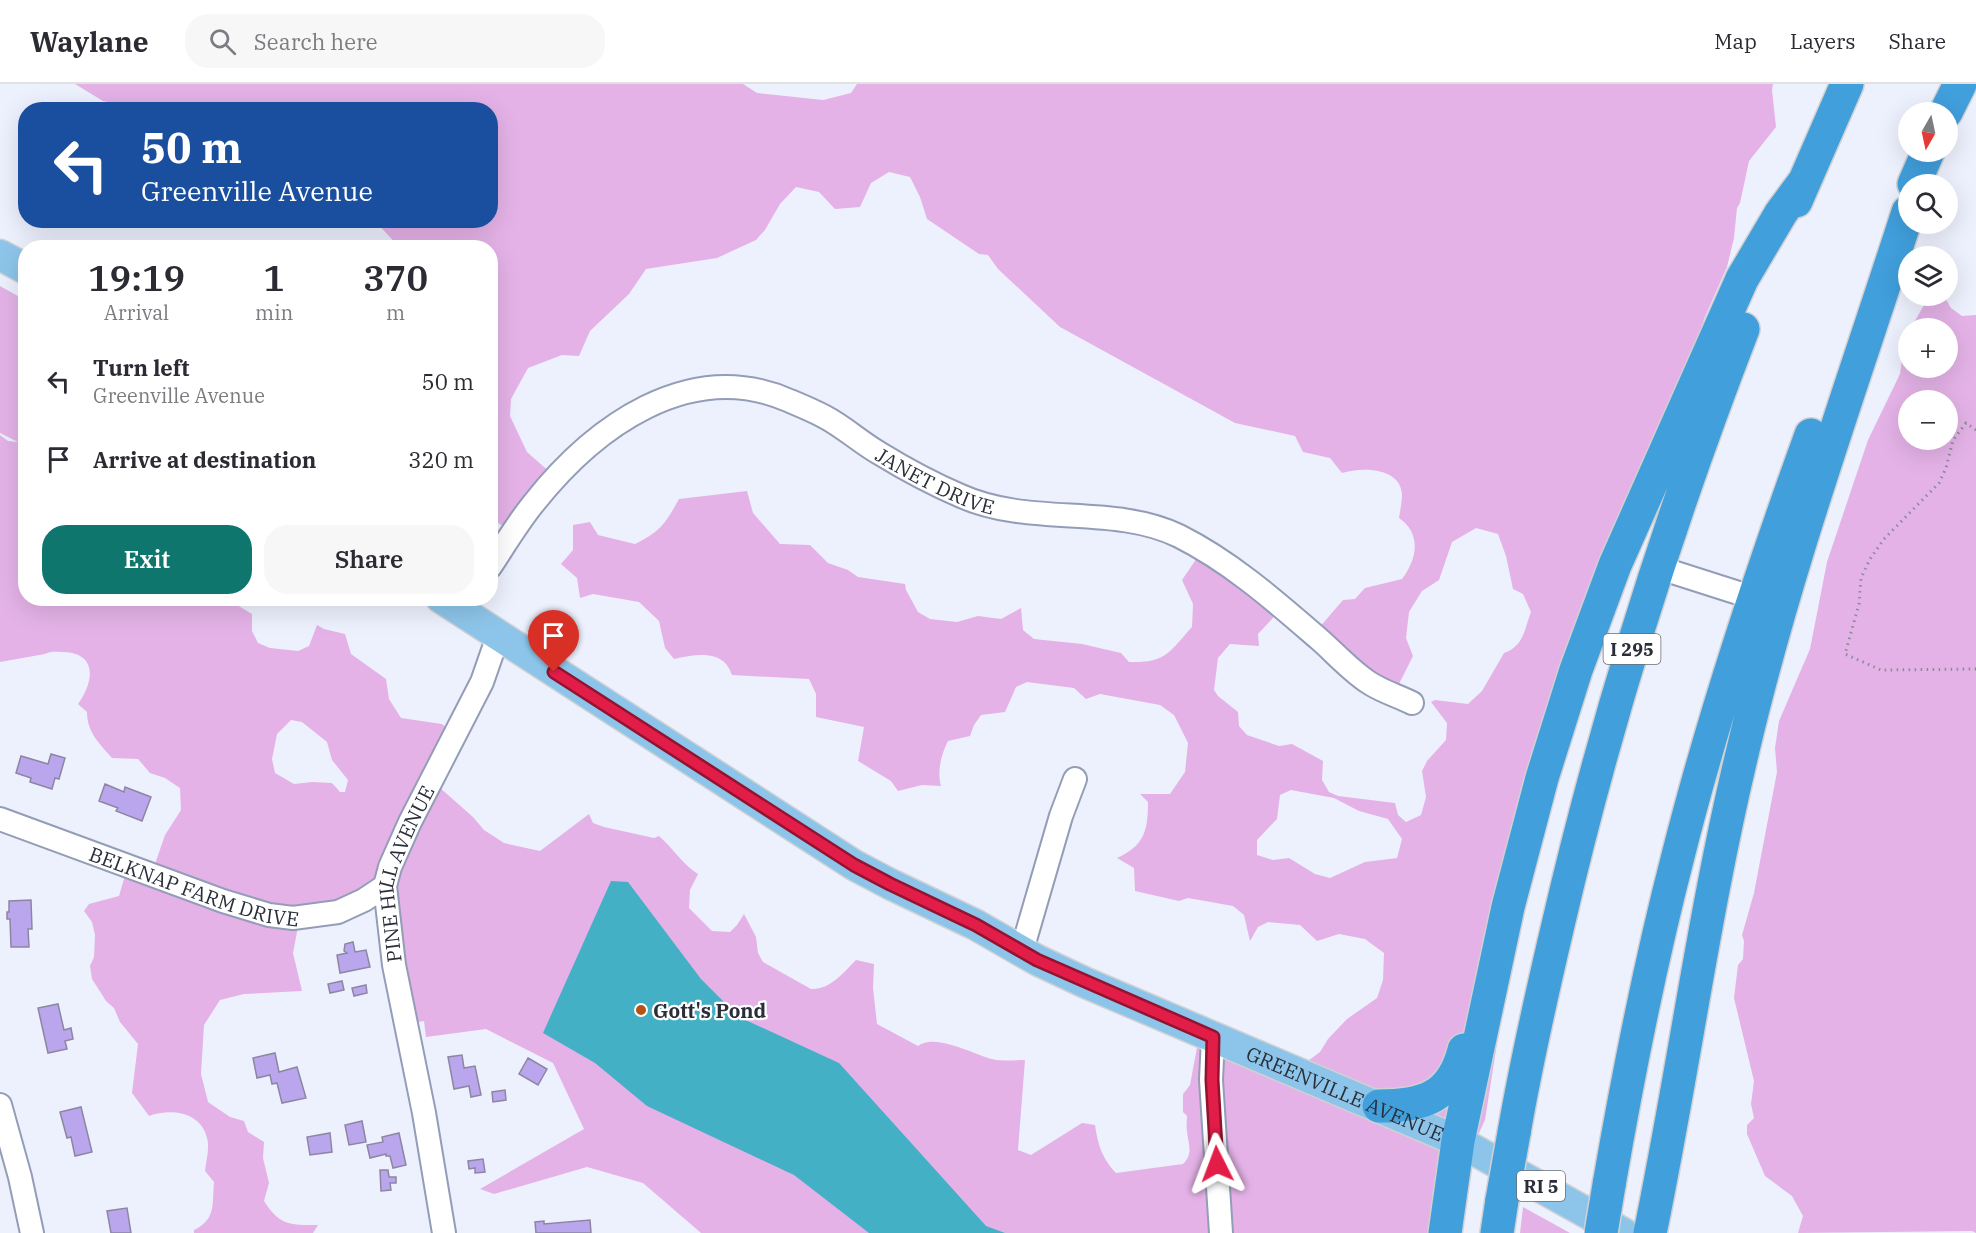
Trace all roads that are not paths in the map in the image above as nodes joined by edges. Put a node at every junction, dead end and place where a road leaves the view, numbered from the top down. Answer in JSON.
{"nodes":[{"id":1,"x":1846,"y":84,"type":"edge"},
{"id":2,"x":1960,"y":84,"type":"edge"},
{"id":3,"x":1951,"y":102,"type":"edge"},
{"id":4,"x":1804,"y":182,"type":"junction"},
{"id":5,"x":1898,"y":220,"type":"edge"},
{"id":6,"x":1901,"y":234,"type":"edge"},
{"id":7,"x":0,"y":255,"type":"edge"},
{"id":8,"x":18,"y":265,"type":"edge"},
{"id":9,"x":498,"y":555,"type":"edge"},
{"id":10,"x":1657,"y":567,"type":"junction"},
{"id":11,"x":1754,"y":598,"type":"junction"},
{"id":12,"x":461,"y":606,"type":"edge"},
{"id":13,"x":498,"y":636,"type":"junction"},
{"id":14,"x":1412,"y":703,"type":"dead end"},
{"id":15,"x":1075,"y":779,"type":"dead end"},
{"id":16,"x":0,"y":819,"type":"edge"},
{"id":17,"x":385,"y":886,"type":"junction"},
{"id":18,"x":1022,"y":950,"type":"junction"},
{"id":19,"x":1494,"y":970,"type":"junction"},
{"id":20,"x":1213,"y":1037,"type":"junction"},
{"id":21,"x":0,"y":1104,"type":"edge"},
{"id":22,"x":1379,"y":1106,"type":"junction"},
{"id":23,"x":1458,"y":1141,"type":"junction"},
{"id":24,"x":32,"y":1233,"type":"edge"},
{"id":25,"x":444,"y":1233,"type":"edge"},
{"id":26,"x":1221,"y":1233,"type":"edge"},
{"id":27,"x":1446,"y":1233,"type":"edge"},
{"id":28,"x":1497,"y":1233,"type":"edge"},
{"id":29,"x":1601,"y":1233,"type":"edge"},
{"id":30,"x":1623,"y":1233,"type":"edge"},
{"id":31,"x":1650,"y":1233,"type":"edge"}],
"edges":[{"from":1,"to":4,"type":"highway","number":"I 295"},
{"from":2,"to":3,"type":"highway"},
{"from":4,"to":10,"type":"highway","number":"I 295"},
{"from":4,"to":19,"type":"highway"},
{"from":5,"to":11,"type":"highway"},
{"from":6,"to":31,"type":"highway"},
{"from":7,"to":8,"type":"main road"},
{"from":9,"to":14,"type":"street","name":"JANET DRIVE"},
{"from":10,"to":11,"type":"street"},
{"from":10,"to":28,"type":"highway","number":"I 295","bridge":true},
{"from":11,"to":29,"type":"highway","bridge":true},
{"from":12,"to":13,"type":"main road","name":"GREENVILLE AVENUE","number":"RI 5"},
{"from":13,"to":17,"type":"street","name":"PINE HILL AVENUE"},
{"from":13,"to":18,"type":"main road","name":"GREENVILLE AVENUE","number":"RI 5"},
{"from":15,"to":18,"type":"street"},
{"from":16,"to":17,"type":"street","name":"BELKNAP FARM DRIVE"},
{"from":17,"to":25,"type":"street","name":"PINE HILL AVENUE"},
{"from":18,"to":20,"type":"main road","name":"GREENVILLE AVENUE","number":"RI 5"},
{"from":19,"to":22,"type":"highway"},
{"from":19,"to":23,"type":"highway"},
{"from":20,"to":22,"type":"main road","name":"GREENVILLE AVENUE","number":"RI 5"},
{"from":20,"to":26,"type":"street"},
{"from":21,"to":24,"type":"street"},
{"from":22,"to":23,"type":"main road","name":"GREENVILLE AVENUE","number":"RI 5"},
{"from":23,"to":27,"type":"highway"},
{"from":23,"to":30,"type":"main road","name":"GREENVILLE AVENUE","number":"RI 5"}]}
